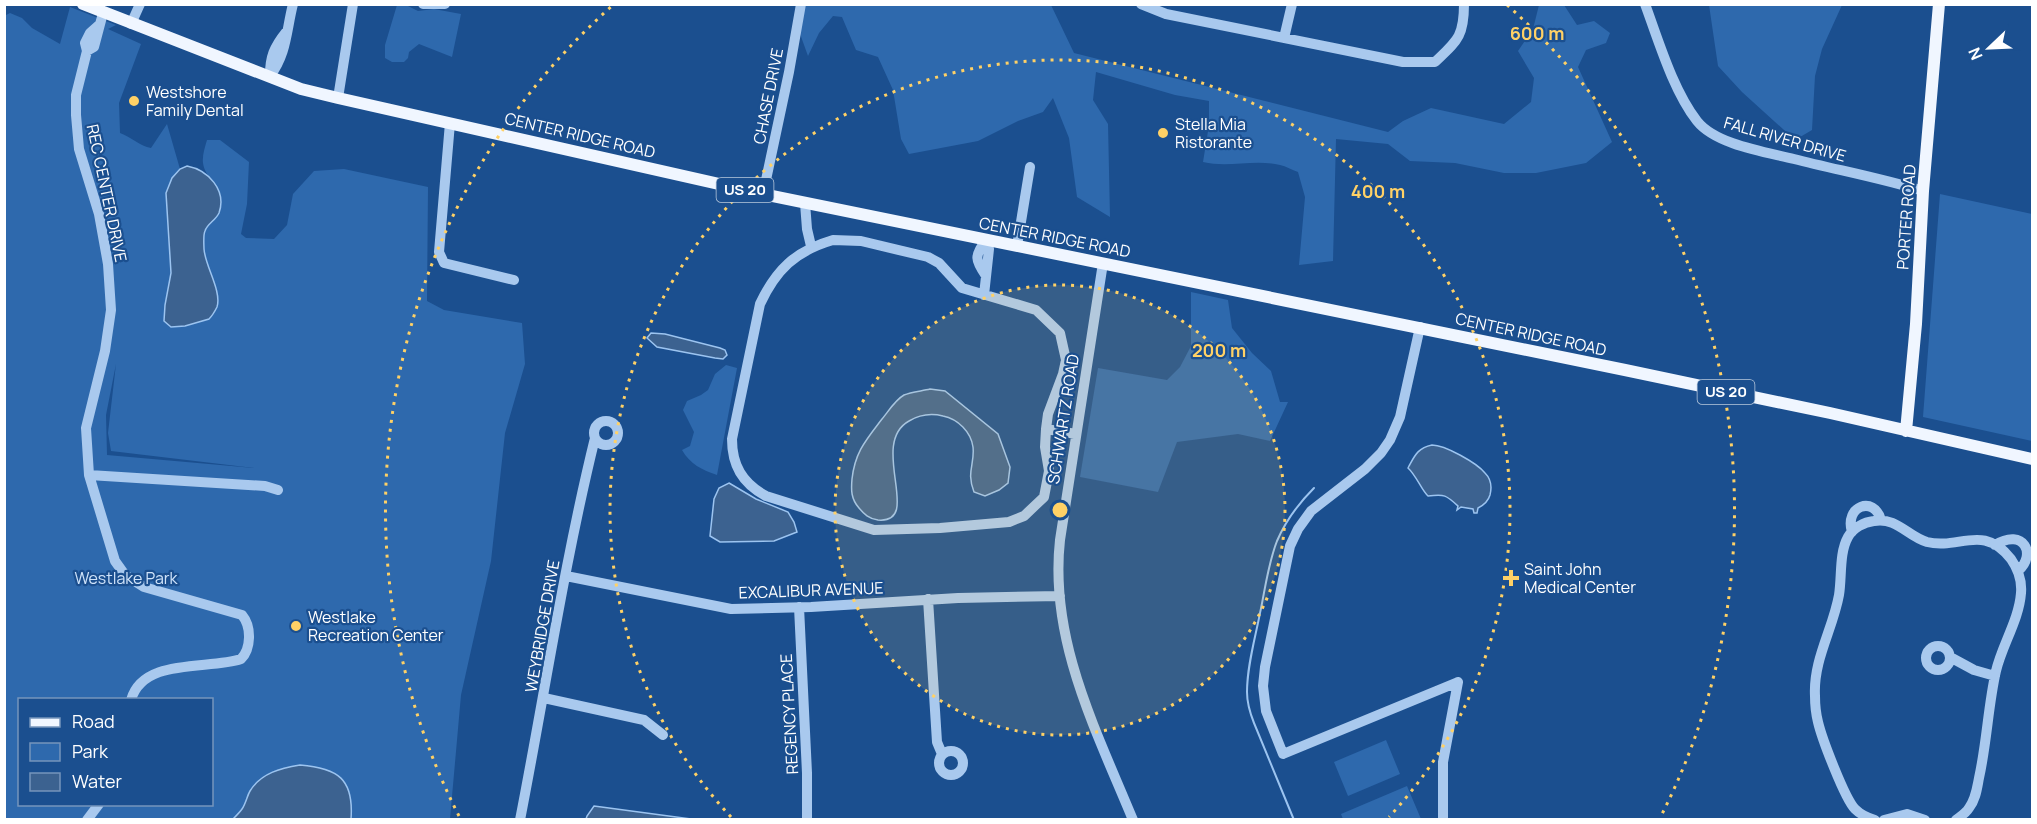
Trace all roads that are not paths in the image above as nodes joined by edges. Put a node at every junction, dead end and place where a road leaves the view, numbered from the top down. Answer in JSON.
{"nodes":[{"id":1,"x":83,"y":4,"type":"edge"},
{"id":2,"x":140,"y":4,"type":"edge"},
{"id":3,"x":293,"y":4,"type":"edge"},
{"id":4,"x":353,"y":4,"type":"edge"},
{"id":5,"x":423,"y":4,"type":"edge"},
{"id":6,"x":445,"y":4,"type":"edge"},
{"id":7,"x":801,"y":4,"type":"edge"},
{"id":8,"x":1141,"y":4,"type":"edge"},
{"id":9,"x":1292,"y":4,"type":"edge"},
{"id":10,"x":1464,"y":4,"type":"edge"},
{"id":11,"x":1645,"y":4,"type":"edge"},
{"id":12,"x":1939,"y":4,"type":"edge"},
{"id":13,"x":101,"y":19,"type":"junction"},
{"id":14,"x":131,"y":24,"type":"junction"},
{"id":15,"x":1284,"y":38,"type":"junction"},
{"id":16,"x":270,"y":76,"type":"junction"},
{"id":17,"x":338,"y":98,"type":"junction"},
{"id":18,"x":450,"y":123,"type":"junction"},
{"id":19,"x":1030,"y":167,"type":"dead end"},
{"id":20,"x":1923,"y":191,"type":"junction"},
{"id":21,"x":763,"y":194,"type":"junction"},
{"id":22,"x":805,"y":202,"type":"junction"},
{"id":23,"x":986,"y":240,"type":"junction"},
{"id":24,"x":811,"y":246,"type":"junction"},
{"id":25,"x":1017,"y":246,"type":"junction"},
{"id":26,"x":1102,"y":263,"type":"junction"},
{"id":27,"x":514,"y":280,"type":"dead end"},
{"id":28,"x":984,"y":295,"type":"junction"},
{"id":29,"x":1420,"y":327,"type":"junction"},
{"id":30,"x":1046,"y":429,"type":"junction"},
{"id":31,"x":1906,"y":430,"type":"junction"},
{"id":32,"x":1076,"y":434,"type":"junction"},
{"id":33,"x":595,"y":438,"type":"dead end"},
{"id":34,"x":2032,"y":459,"type":"edge"},
{"id":35,"x":89,"y":475,"type":"junction"},
{"id":36,"x":278,"y":490,"type":"dead end"},
{"id":37,"x":1881,"y":520,"type":"junction"},
{"id":38,"x":1851,"y":532,"type":"junction"},
{"id":39,"x":1995,"y":545,"type":"junction"},
{"id":40,"x":2018,"y":572,"type":"junction"},
{"id":41,"x":566,"y":576,"type":"junction"},
{"id":42,"x":1060,"y":596,"type":"junction"},
{"id":43,"x":928,"y":599,"type":"junction"},
{"id":44,"x":799,"y":607,"type":"junction"},
{"id":45,"x":1950,"y":657,"type":"dead end"},
{"id":46,"x":1995,"y":676,"type":"junction"},
{"id":47,"x":132,"y":698,"type":"edge"},
{"id":48,"x":544,"y":698,"type":"junction"},
{"id":49,"x":663,"y":735,"type":"dead end"},
{"id":50,"x":942,"y":754,"type":"dead end"},
{"id":51,"x":97,"y":806,"type":"edge"},
{"id":52,"x":1861,"y":817,"type":"edge"},
{"id":53,"x":87,"y":819,"type":"edge"},
{"id":54,"x":520,"y":819,"type":"edge"},
{"id":55,"x":807,"y":819,"type":"edge"},
{"id":56,"x":1133,"y":819,"type":"edge"},
{"id":57,"x":1443,"y":819,"type":"edge"},
{"id":58,"x":1875,"y":819,"type":"edge"},
{"id":59,"x":1884,"y":819,"type":"edge"},
{"id":60,"x":1925,"y":819,"type":"edge"},
{"id":61,"x":1959,"y":819,"type":"edge"}],
"edges":[{"from":1,"to":13,"type":"main road","name":"CENTER RIDGE ROAD","number":"US 20"},
{"from":2,"to":14,"type":"street"},
{"from":3,"to":16,"type":"street"},
{"from":4,"to":17,"type":"street"},
{"from":5,"to":6,"type":"street"},
{"from":7,"to":21,"type":"street","name":"CHASE DRIVE"},
{"from":8,"to":15,"type":"street"},
{"from":9,"to":15,"type":"street"},
{"from":10,"to":15,"type":"street"},
{"from":11,"to":20,"type":"street","name":"FALL RIVER DRIVE"},
{"from":12,"to":20,"type":"main road","name":"PORTER ROAD"},
{"from":13,"to":14,"type":"main road","name":"CENTER RIDGE ROAD","number":"US 20"},
{"from":13,"to":35,"type":"street","name":"REC CENTER DRIVE"},
{"from":14,"to":16,"type":"main road","name":"CENTER RIDGE ROAD","number":"US 20"},
{"from":16,"to":17,"type":"main road","name":"CENTER RIDGE ROAD","number":"US 20"},
{"from":17,"to":18,"type":"main road","name":"CENTER RIDGE ROAD","number":"US 20"},
{"from":18,"to":21,"type":"main road","name":"CENTER RIDGE ROAD","number":"US 20"},
{"from":18,"to":27,"type":"street"},
{"from":19,"to":25,"type":"street"},
{"from":20,"to":31,"type":"main road","name":"PORTER ROAD"},
{"from":21,"to":22,"type":"main road","name":"CENTER RIDGE ROAD","number":"US 20"},
{"from":22,"to":23,"type":"main road","name":"CENTER RIDGE ROAD","number":"US 20"},
{"from":22,"to":24,"type":"street"},
{"from":23,"to":25,"type":"main road","name":"CENTER RIDGE ROAD","number":"US 20"},
{"from":23,"to":28,"type":"street"},
{"from":24,"to":28,"type":"street"},
{"from":24,"to":30,"type":"street"},
{"from":25,"to":26,"type":"main road","name":"CENTER RIDGE ROAD","number":"US 20"},
{"from":26,"to":29,"type":"main road","name":"CENTER RIDGE ROAD","number":"US 20"},
{"from":26,"to":32,"type":"street","name":"SCHWARTZ ROAD"},
{"from":28,"to":30,"type":"street"},
{"from":29,"to":31,"type":"main road","name":"CENTER RIDGE ROAD","number":"US 20"},
{"from":29,"to":57,"type":"street"},
{"from":30,"to":32,"type":"street"},
{"from":31,"to":34,"type":"main road","name":"CENTER RIDGE ROAD","number":"US 20"},
{"from":32,"to":42,"type":"street","name":"SCHWARTZ ROAD"},
{"from":33,"to":41,"type":"street","name":"WEYBRIDGE DRIVE"},
{"from":35,"to":36,"type":"street"},
{"from":35,"to":47,"type":"street","name":"REC CENTER DRIVE"},
{"from":37,"to":38,"type":"street"},
{"from":37,"to":38,"type":"street"},
{"from":37,"to":39,"type":"street"},
{"from":38,"to":52,"type":"street"},
{"from":39,"to":40,"type":"street"},
{"from":39,"to":40,"type":"street"},
{"from":40,"to":46,"type":"street"},
{"from":41,"to":44,"type":"street","name":"EXCALIBUR AVENUE"},
{"from":41,"to":48,"type":"street","name":"WEYBRIDGE DRIVE"},
{"from":42,"to":43,"type":"street","name":"EXCALIBUR AVENUE"},
{"from":42,"to":56,"type":"street","name":"SCHWARTZ ROAD"},
{"from":43,"to":44,"type":"street","name":"EXCALIBUR AVENUE"},
{"from":43,"to":50,"type":"street"},
{"from":44,"to":55,"type":"street","name":"REGENCY PLACE"},
{"from":45,"to":46,"type":"street"},
{"from":46,"to":61,"type":"street"},
{"from":48,"to":49,"type":"street"},
{"from":48,"to":54,"type":"street","name":"WEYBRIDGE DRIVE"},
{"from":51,"to":53,"type":"street"},
{"from":52,"to":58,"type":"street"},
{"from":59,"to":60,"type":"street"}]}
